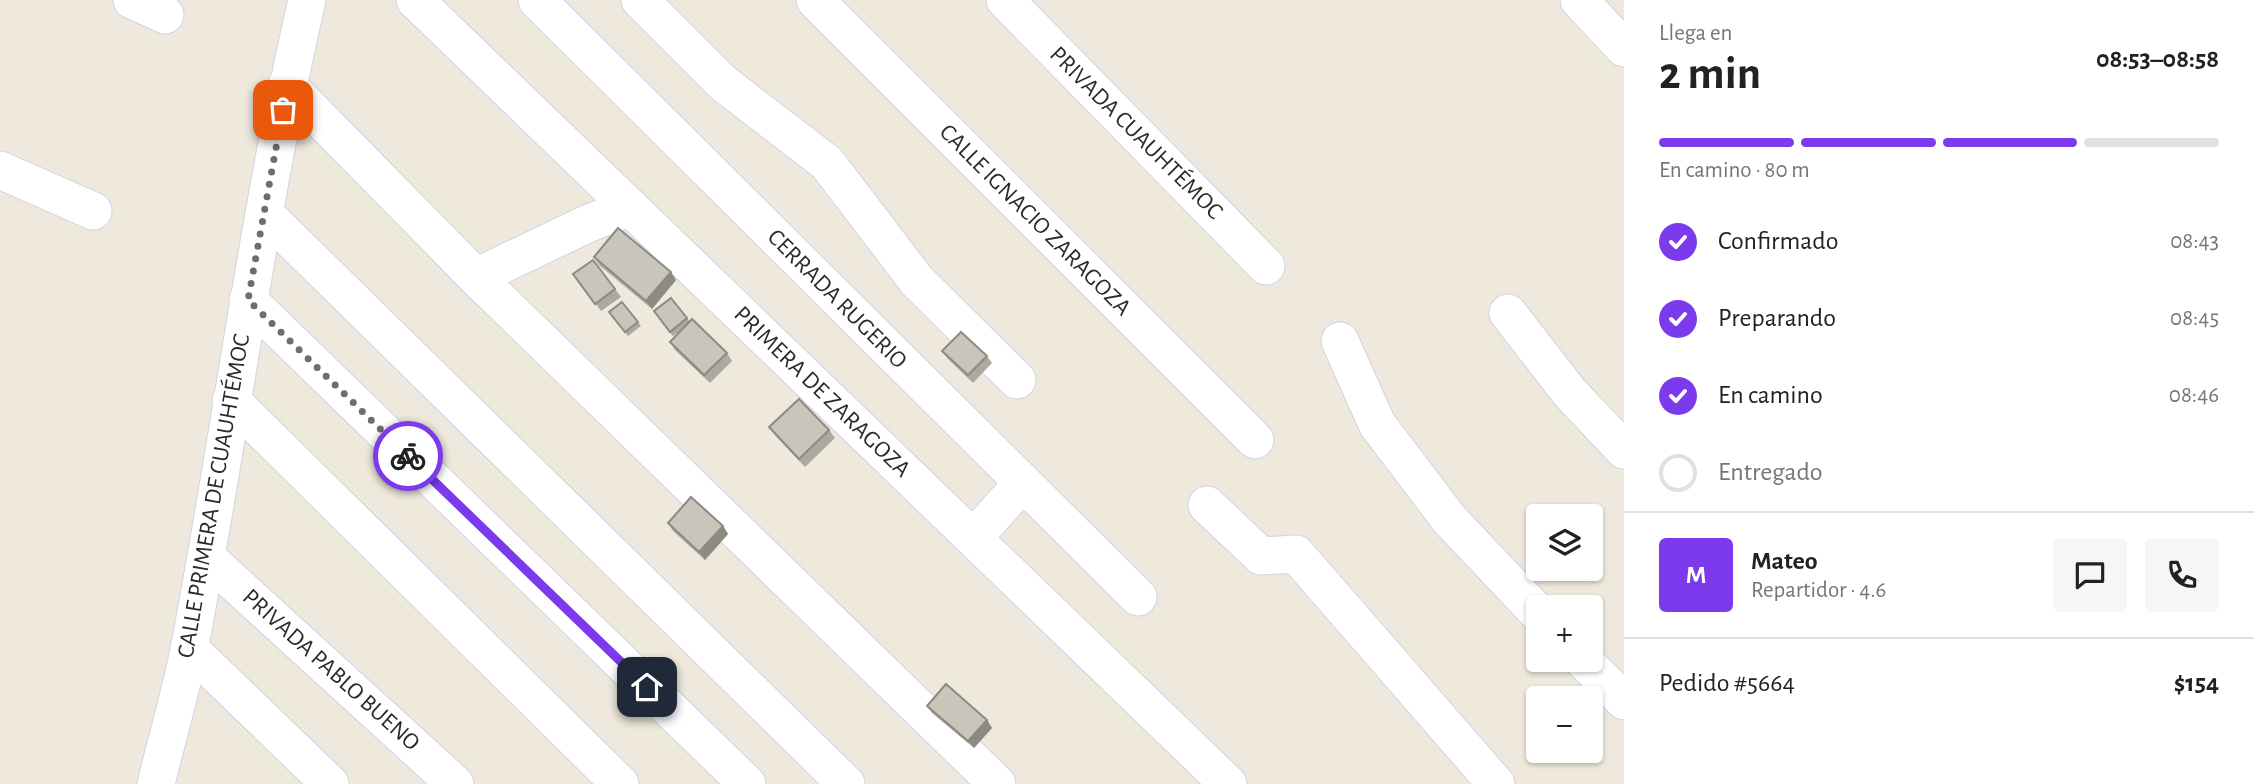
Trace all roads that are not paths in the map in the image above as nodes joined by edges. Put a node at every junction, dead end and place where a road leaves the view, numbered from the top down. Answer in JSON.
{"nodes":[{"id":1,"x":132,"y":0,"type":"edge"},
{"id":2,"x":307,"y":0,"type":"edge"},
{"id":3,"x":415,"y":0,"type":"edge"},
{"id":4,"x":537,"y":0,"type":"edge"},
{"id":5,"x":640,"y":0,"type":"edge"},
{"id":6,"x":815,"y":0,"type":"edge"},
{"id":7,"x":1005,"y":0,"type":"edge"},
{"id":8,"x":1578,"y":0,"type":"edge"},
{"id":9,"x":165,"y":15,"type":"dead end"},
{"id":10,"x":1624,"y":48,"type":"edge"},
{"id":11,"x":287,"y":85,"type":"junction"},
{"id":12,"x":0,"y":170,"type":"edge"},
{"id":13,"x":630,"y":207,"type":"junction"},
{"id":14,"x":93,"y":211,"type":"dead end"},
{"id":15,"x":264,"y":213,"type":"junction"},
{"id":16,"x":1266,"y":266,"type":"dead end"},
{"id":17,"x":476,"y":277,"type":"junction"},
{"id":18,"x":248,"y":300,"type":"junction"},
{"id":19,"x":1508,"y":313,"type":"dead end"},
{"id":20,"x":1340,"y":341,"type":"dead end"},
{"id":21,"x":1017,"y":380,"type":"dead end"},
{"id":22,"x":231,"y":400,"type":"junction"},
{"id":23,"x":1255,"y":440,"type":"dead end"},
{"id":24,"x":1624,"y":450,"type":"edge"},
{"id":25,"x":1022,"y":484,"type":"junction"},
{"id":26,"x":1207,"y":505,"type":"dead end"},
{"id":27,"x":973,"y":537,"type":"junction"},
{"id":28,"x":206,"y":557,"type":"junction"},
{"id":29,"x":1138,"y":597,"type":"dead end"},
{"id":30,"x":1526,"y":600,"type":"edge"},
{"id":31,"x":189,"y":648,"type":"junction"},
{"id":32,"x":1595,"y":672,"type":"edge"},
{"id":33,"x":1624,"y":701,"type":"edge"},
{"id":34,"x":156,"y":784,"type":"edge"},
{"id":35,"x":330,"y":784,"type":"edge"},
{"id":36,"x":455,"y":784,"type":"edge"},
{"id":37,"x":620,"y":784,"type":"edge"},
{"id":38,"x":747,"y":784,"type":"edge"},
{"id":39,"x":846,"y":784,"type":"edge"},
{"id":40,"x":997,"y":784,"type":"edge"},
{"id":41,"x":1228,"y":784,"type":"edge"},
{"id":42,"x":1496,"y":784,"type":"edge"}],
"edges":[{"from":1,"to":9,"type":"street"},
{"from":2,"to":11,"type":"street","name":"CALLE PRIMERA DE CUAUHTÉMOC"},
{"from":3,"to":13,"type":"street","name":"PRIMERA DE ZARAGOZA"},
{"from":4,"to":25,"type":"street","name":"CERRADA RUGERIO"},
{"from":5,"to":21,"type":"street"},
{"from":6,"to":23,"type":"street","name":"CALLE IGNACIO ZARAGOZA"},
{"from":7,"to":16,"type":"street","name":"PRIVADA CUAUHTÉMOC"},
{"from":8,"to":10,"type":"street"},
{"from":11,"to":15,"type":"street","name":"CALLE PRIMERA DE CUAUHTÉMOC"},
{"from":11,"to":17,"type":"street"},
{"from":12,"to":14,"type":"street"},
{"from":13,"to":17,"type":"street"},
{"from":13,"to":27,"type":"street","name":"PRIMERA DE ZARAGOZA"},
{"from":15,"to":18,"type":"street","name":"CALLE PRIMERA DE CUAUHTÉMOC"},
{"from":15,"to":39,"type":"street"},
{"from":17,"to":40,"type":"street"},
{"from":18,"to":22,"type":"street","name":"CALLE PRIMERA DE CUAUHTÉMOC"},
{"from":18,"to":38,"type":"street"},
{"from":19,"to":24,"type":"street"},
{"from":20,"to":30,"type":"street"},
{"from":22,"to":28,"type":"street","name":"CALLE PRIMERA DE CUAUHTÉMOC"},
{"from":22,"to":37,"type":"street"},
{"from":25,"to":27,"type":"street"},
{"from":25,"to":29,"type":"street","name":"CERRADA RUGERIO"},
{"from":26,"to":42,"type":"street"},
{"from":27,"to":41,"type":"street","name":"PRIMERA DE ZARAGOZA"},
{"from":28,"to":31,"type":"street","name":"CALLE PRIMERA DE CUAUHTÉMOC"},
{"from":28,"to":36,"type":"street","name":"PRIVADA PABLO BUENO"},
{"from":31,"to":34,"type":"street","name":"CALLE PRIMERA DE CUAUHTÉMOC"},
{"from":31,"to":35,"type":"street"},
{"from":32,"to":33,"type":"street"}]}
